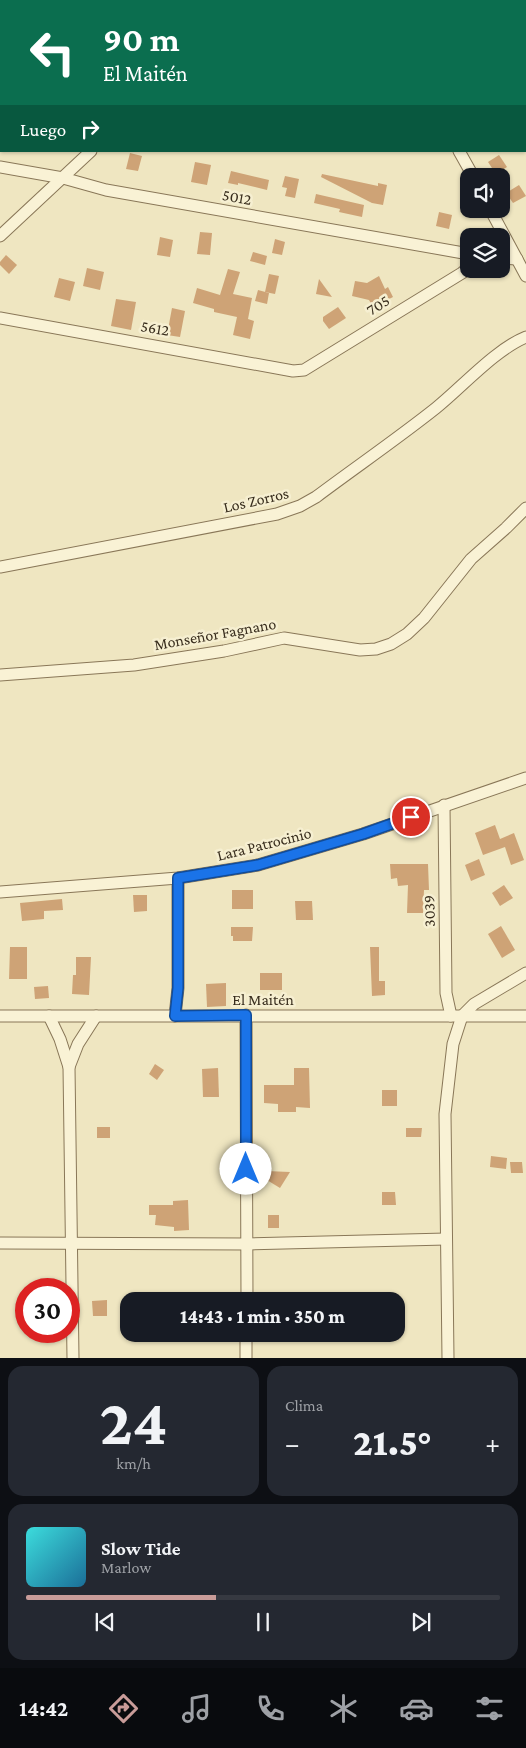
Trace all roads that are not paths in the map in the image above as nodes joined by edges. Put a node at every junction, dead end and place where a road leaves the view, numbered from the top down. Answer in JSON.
{"nodes":[{"id":1,"x":90,"y":152,"type":"edge"},
{"id":2,"x":460,"y":152,"type":"edge"},
{"id":3,"x":0,"y":167,"type":"edge"},
{"id":4,"x":469,"y":168,"type":"edge"},
{"id":5,"x":63,"y":178,"type":"junction"},
{"id":6,"x":495,"y":218,"type":"edge"},
{"id":7,"x":499,"y":225,"type":"junction"},
{"id":8,"x":497,"y":228,"type":"edge"},
{"id":9,"x":0,"y":236,"type":"edge"},
{"id":10,"x":460,"y":252,"type":"edge"},
{"id":11,"x":510,"y":259,"type":"edge"},
{"id":12,"x":517,"y":259,"type":"junction"},
{"id":13,"x":460,"y":274,"type":"edge"},
{"id":14,"x":526,"y":276,"type":"edge"},
{"id":15,"x":0,"y":318,"type":"edge"},
{"id":16,"x":526,"y":337,"type":"edge"},
{"id":17,"x":304,"y":370,"type":"joint"},
{"id":18,"x":526,"y":508,"type":"edge"},
{"id":19,"x":0,"y":567,"type":"edge"},
{"id":20,"x":0,"y":675,"type":"edge"},
{"id":21,"x":526,"y":778,"type":"edge"},
{"id":22,"x":444,"y":806,"type":"junction"},
{"id":23,"x":178,"y":878,"type":"junction"},
{"id":24,"x":0,"y":892,"type":"edge"},
{"id":25,"x":526,"y":973,"type":"edge"},
{"id":26,"x":246,"y":1015,"type":"junction"},
{"id":27,"x":0,"y":1016,"type":"edge"},
{"id":28,"x":49,"y":1016,"type":"junction"},
{"id":29,"x":96,"y":1016,"type":"junction"},
{"id":30,"x":175,"y":1016,"type":"junction"},
{"id":31,"x":456,"y":1016,"type":"junction"},
{"id":32,"x":526,"y":1016,"type":"edge"},
{"id":33,"x":69,"y":1067,"type":"junction"},
{"id":34,"x":446,"y":1239,"type":"junction"},
{"id":35,"x":0,"y":1243,"type":"edge"},
{"id":36,"x":71,"y":1244,"type":"junction"},
{"id":37,"x":247,"y":1244,"type":"junction"},
{"id":38,"x":246,"y":1292,"type":"edge"},
{"id":39,"x":246,"y":1342,"type":"edge"},
{"id":40,"x":73,"y":1358,"type":"edge"},
{"id":41,"x":246,"y":1358,"type":"edge"},
{"id":42,"x":448,"y":1358,"type":"edge"}],
"edges":[{"from":1,"to":5,"type":"street"},
{"from":2,"to":4,"type":"street"},
{"from":3,"to":5,"type":"street","name":"5012"},
{"from":5,"to":9,"type":"street"},
{"from":5,"to":10,"type":"street","name":"5012"},
{"from":6,"to":7,"type":"street"},
{"from":7,"to":8,"type":"street"},
{"from":7,"to":12,"type":"street"},
{"from":11,"to":12,"type":"street"},
{"from":12,"to":14,"type":"street"},
{"from":13,"to":17,"type":"street","name":"705"},
{"from":15,"to":17,"type":"street","name":"5612"},
{"from":16,"to":19,"type":"street","name":"Los Zorros"},
{"from":18,"to":20,"type":"street","name":"Monseñor Fagnano"},
{"from":21,"to":22,"type":"street","name":"Lara Patrocinio"},
{"from":22,"to":23,"type":"street","name":"Lara Patrocinio"},
{"from":22,"to":31,"type":"street","name":"3039"},
{"from":23,"to":24,"type":"street","name":"Lara Patrocinio"},
{"from":23,"to":30,"type":"street"},
{"from":25,"to":31,"type":"street"},
{"from":26,"to":30,"type":"street","name":"El Maitén"},
{"from":26,"to":31,"type":"street","name":"El Maitén"},
{"from":26,"to":37,"type":"street"},
{"from":27,"to":28,"type":"street","name":"El Maitén"},
{"from":28,"to":29,"type":"street","name":"El Maitén"},
{"from":28,"to":33,"type":"street"},
{"from":29,"to":30,"type":"street","name":"El Maitén"},
{"from":29,"to":33,"type":"street"},
{"from":31,"to":32,"type":"street","name":"El Maitén"},
{"from":31,"to":34,"type":"street"},
{"from":33,"to":36,"type":"street"},
{"from":34,"to":37,"type":"street"},
{"from":34,"to":42,"type":"street"},
{"from":35,"to":36,"type":"street"},
{"from":36,"to":37,"type":"street"},
{"from":36,"to":40,"type":"street"},
{"from":37,"to":38,"type":"street"},
{"from":39,"to":41,"type":"street"}]}
